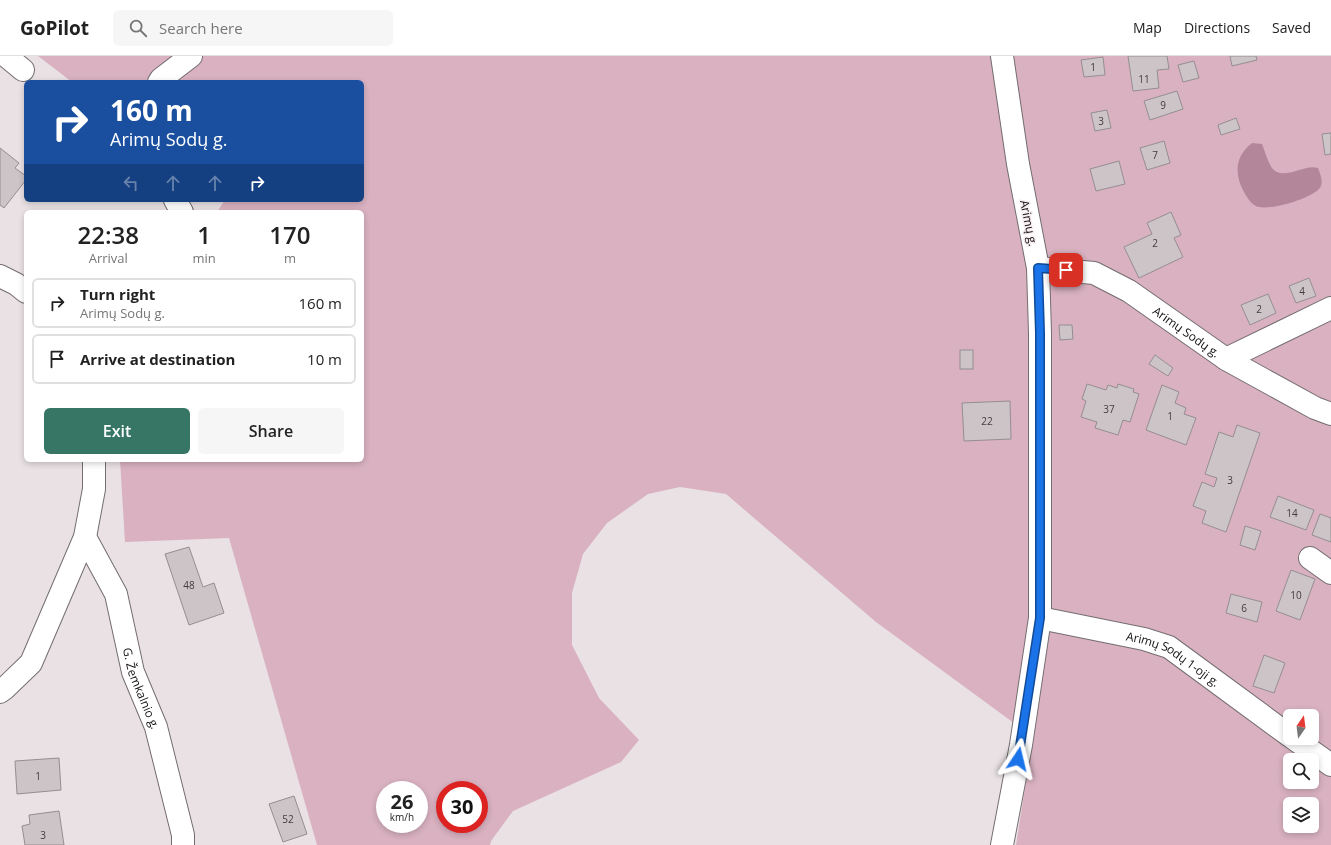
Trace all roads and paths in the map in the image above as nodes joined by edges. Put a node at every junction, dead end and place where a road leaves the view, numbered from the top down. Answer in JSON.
{"nodes":[{"id":1,"x":6,"y":56,"type":"edge"},
{"id":2,"x":190,"y":56,"type":"edge"},
{"id":3,"x":1002,"y":56,"type":"edge"},
{"id":4,"x":23,"y":70,"type":"dead end"},
{"id":5,"x":161,"y":80,"type":"edge"},
{"id":6,"x":1038,"y":268,"type":"junction"},
{"id":7,"x":0,"y":276,"type":"edge"},
{"id":8,"x":24,"y":290,"type":"edge"},
{"id":9,"x":1331,"y":308,"type":"edge"},
{"id":10,"x":1226,"y":359,"type":"junction"},
{"id":11,"x":1331,"y":414,"type":"edge"},
{"id":12,"x":94,"y":462,"type":"edge"},
{"id":13,"x":85,"y":536,"type":"junction"},
{"id":14,"x":1310,"y":558,"type":"dead end"},
{"id":15,"x":1331,"y":573,"type":"edge"},
{"id":16,"x":1040,"y":618,"type":"junction"},
{"id":17,"x":0,"y":692,"type":"edge"},
{"id":18,"x":1283,"y":731,"type":"edge"},
{"id":19,"x":1302,"y":745,"type":"edge"},
{"id":20,"x":1331,"y":766,"type":"edge"},
{"id":21,"x":183,"y":845,"type":"edge"},
{"id":22,"x":1002,"y":845,"type":"edge"}],
"edges":[{"from":1,"to":4,"type":"street"},
{"from":2,"to":5,"type":"street"},
{"from":3,"to":6,"type":"street","name":"Arimų g."},
{"from":6,"to":10,"type":"street","name":"Arimų Sodų g."},
{"from":6,"to":16,"type":"street","name":"Arimų g."},
{"from":7,"to":8,"type":"street"},
{"from":9,"to":10,"type":"street"},
{"from":10,"to":11,"type":"street","name":"Arimų Sodų g."},
{"from":12,"to":13,"type":"street"},
{"from":13,"to":17,"type":"street"},
{"from":13,"to":21,"type":"street","name":"G. Žemkalnio g."},
{"from":14,"to":15,"type":"street"},
{"from":16,"to":18,"type":"street","name":"Arimų Sodų 1-oji g."},
{"from":16,"to":22,"type":"street","name":"Arimų g."},
{"from":19,"to":20,"type":"street"}]}
